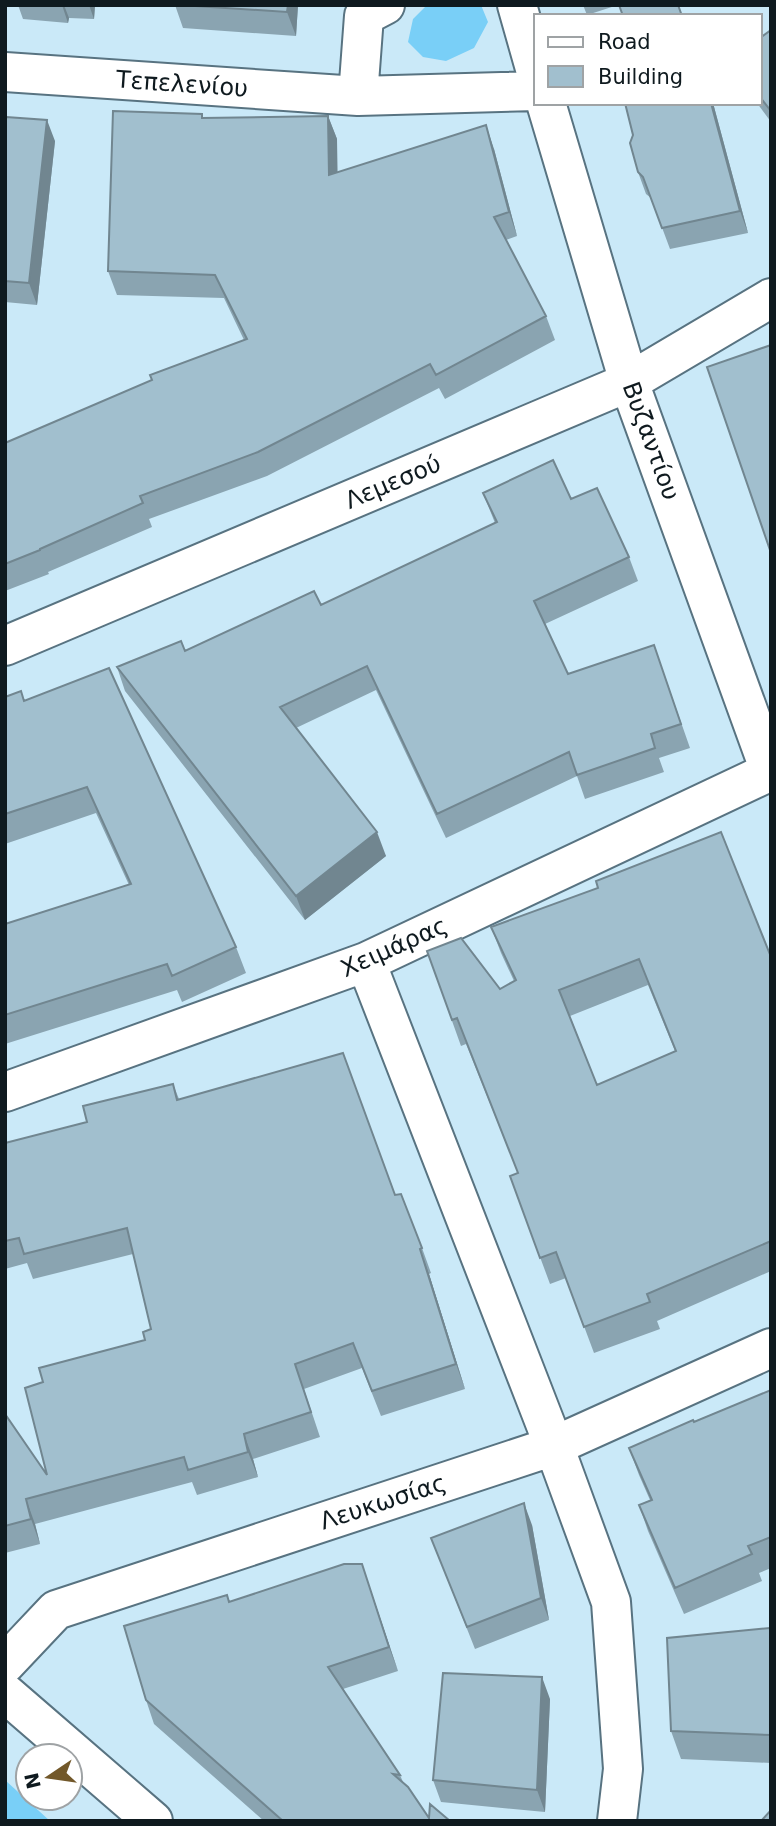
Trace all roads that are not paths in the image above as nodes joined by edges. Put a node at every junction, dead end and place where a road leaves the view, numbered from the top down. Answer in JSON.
{"nodes":[{"id":1,"x":385,"y":5,"type":"edge"},
{"id":2,"x":517,"y":5,"type":"edge"},
{"id":3,"x":534,"y":65,"type":"edge"},
{"id":4,"x":5,"y":72,"type":"edge"},
{"id":5,"x":534,"y":91,"type":"edge"},
{"id":6,"x":358,"y":96,"type":"junction"},
{"id":7,"x":547,"y":105,"type":"edge"},
{"id":8,"x":771,"y":298,"type":"edge"},
{"id":9,"x":629,"y":382,"type":"junction"},
{"id":10,"x":5,"y":646,"type":"edge"},
{"id":11,"x":770,"y":773,"type":"edge"},
{"id":12,"x":366,"y":962,"type":"junction"},
{"id":13,"x":5,"y":1092,"type":"edge"},
{"id":14,"x":771,"y":1348,"type":"edge"},
{"id":15,"x":554,"y":1446,"type":"junction"},
{"id":16,"x":5,"y":1664,"type":"edge"},
{"id":17,"x":5,"y":1693,"type":"edge"},
{"id":18,"x":153,"y":1821,"type":"edge"},
{"id":19,"x":617,"y":1821,"type":"edge"}],
"edges":[{"from":1,"to":6,"type":"street"},
{"from":2,"to":3,"type":"street"},
{"from":4,"to":6,"type":"street","name":"Τεπελενίου"},
{"from":5,"to":6,"type":"street"},
{"from":7,"to":9,"type":"street","name":"Βυζαντίου"},
{"from":8,"to":9,"type":"street","name":"Λεμεσού"},
{"from":9,"to":10,"type":"street","name":"Λεμεσού"},
{"from":9,"to":11,"type":"street","name":"Βυζαντίου"},
{"from":11,"to":12,"type":"street","name":"Χειμάρας"},
{"from":12,"to":13,"type":"street","name":"Χειμάρας"},
{"from":12,"to":15,"type":"street"},
{"from":14,"to":15,"type":"street","name":"Λευκωσίας"},
{"from":15,"to":16,"type":"street","name":"Λευκωσίας"},
{"from":15,"to":19,"type":"street"},
{"from":17,"to":18,"type":"street"}]}
